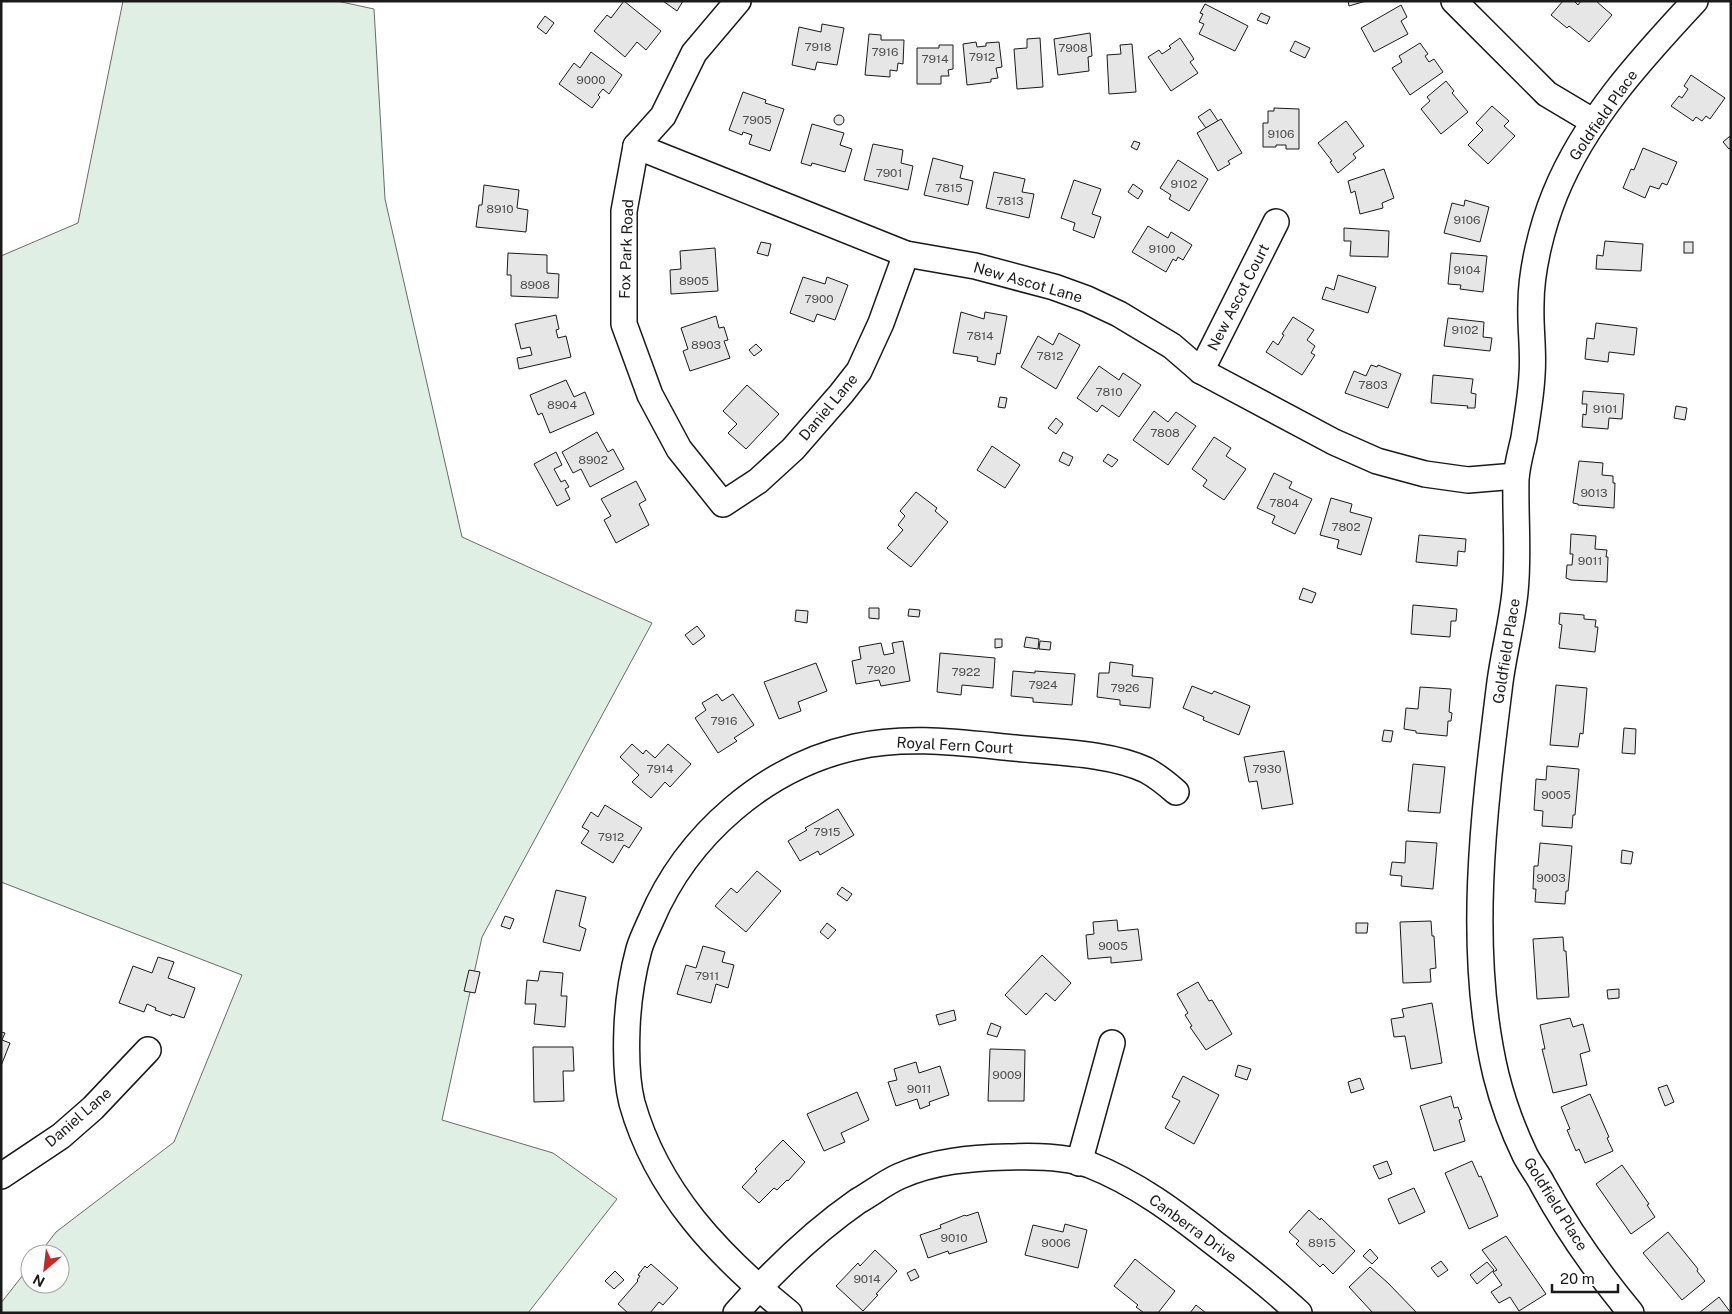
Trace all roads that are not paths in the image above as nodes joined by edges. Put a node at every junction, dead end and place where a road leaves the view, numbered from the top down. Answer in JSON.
{"nodes":[{"id":1,"x":738,"y":1,"type":"edge"},
{"id":2,"x":1454,"y":1,"type":"edge"},
{"id":3,"x":1695,"y":1,"type":"edge"},
{"id":4,"x":1594,"y":122,"type":"junction"},
{"id":5,"x":636,"y":146,"type":"junction"},
{"id":6,"x":1276,"y":222,"type":"dead end"},
{"id":7,"x":906,"y":254,"type":"junction"},
{"id":8,"x":1201,"y":371,"type":"junction"},
{"id":9,"x":1516,"y":476,"type":"junction"},
{"id":10,"x":723,"y":504,"type":"joint"},
{"id":11,"x":1176,"y":792,"type":"dead end"},
{"id":12,"x":1112,"y":1042,"type":"dead end"},
{"id":13,"x":148,"y":1050,"type":"dead end"},
{"id":14,"x":1079,"y":1163,"type":"junction"},
{"id":15,"x":1,"y":1176,"type":"edge"},
{"id":16,"x":758,"y":1288,"type":"junction"},
{"id":17,"x":736,"y":1313,"type":"edge"},
{"id":18,"x":789,"y":1313,"type":"edge"},
{"id":19,"x":1299,"y":1313,"type":"edge"},
{"id":20,"x":1631,"y":1313,"type":"edge"}],
"edges":[{"from":1,"to":5,"type":"street"},
{"from":2,"to":4,"type":"street"},
{"from":3,"to":4,"type":"street","name":"Goldfield Place"},
{"from":4,"to":9,"type":"street","name":"Goldfield Place"},
{"from":5,"to":7,"type":"street","name":"New Ascot Lane"},
{"from":5,"to":10,"type":"street","name":"Fox Park Road"},
{"from":6,"to":8,"type":"street","name":"New Ascot Court"},
{"from":7,"to":8,"type":"street","name":"New Ascot Lane"},
{"from":7,"to":10,"type":"street","name":"Daniel Lane"},
{"from":8,"to":9,"type":"street","name":"New Ascot Lane"},
{"from":9,"to":20,"type":"street","name":"Goldfield Place"},
{"from":11,"to":16,"type":"street","name":"Royal Fern Court"},
{"from":12,"to":14,"type":"street"},
{"from":13,"to":15,"type":"street","name":"Daniel Lane"},
{"from":14,"to":16,"type":"street","name":"Canberra Drive"},
{"from":14,"to":19,"type":"street","name":"Canberra Drive"},
{"from":16,"to":17,"type":"street","name":"Canberra Drive"},
{"from":16,"to":18,"type":"street","name":"Royal Fern Court"}]}
